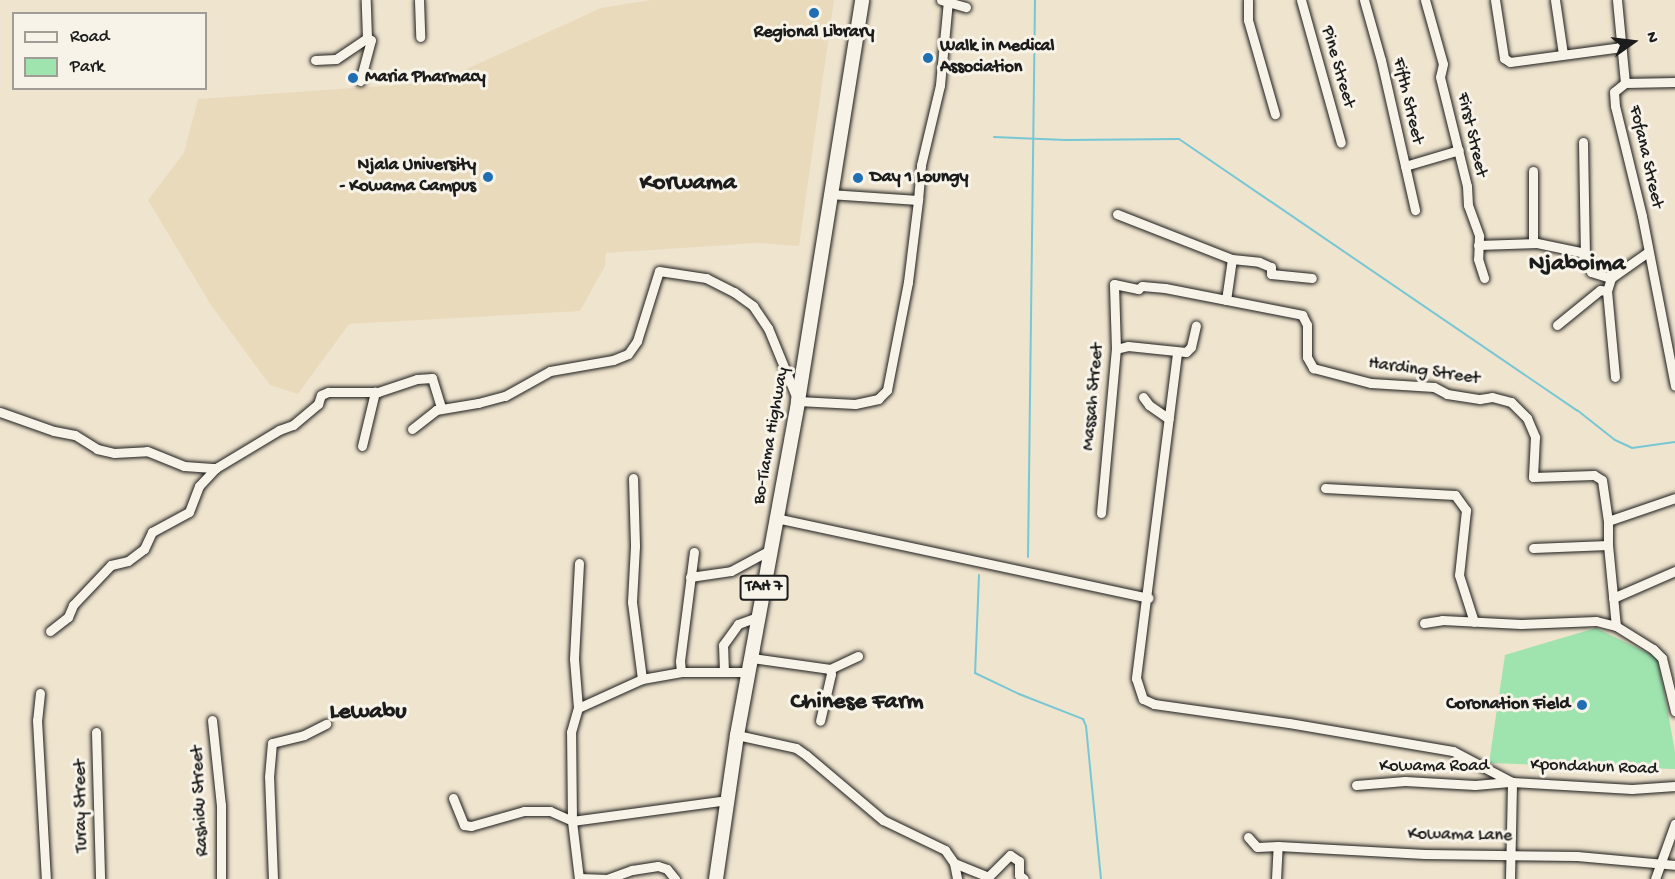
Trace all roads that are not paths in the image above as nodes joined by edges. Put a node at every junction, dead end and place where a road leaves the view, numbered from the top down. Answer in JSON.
{"nodes":[{"id":1,"x":366,"y":0,"type":"edge"},
{"id":2,"x":419,"y":0,"type":"edge"},
{"id":3,"x":862,"y":0,"type":"edge"},
{"id":4,"x":945,"y":0,"type":"edge"},
{"id":5,"x":1248,"y":0,"type":"edge"},
{"id":6,"x":1301,"y":0,"type":"edge"},
{"id":7,"x":1364,"y":0,"type":"edge"},
{"id":8,"x":1425,"y":0,"type":"edge"},
{"id":9,"x":1495,"y":0,"type":"edge"},
{"id":10,"x":1555,"y":0,"type":"edge"},
{"id":11,"x":1617,"y":0,"type":"edge"},
{"id":12,"x":966,"y":7,"type":"dead end"},
{"id":13,"x":420,"y":37,"type":"dead end"},
{"id":14,"x":369,"y":39,"type":"junction"},
{"id":15,"x":1622,"y":47,"type":"junction"},
{"id":16,"x":1563,"y":54,"type":"junction"},
{"id":17,"x":315,"y":60,"type":"dead end"},
{"id":18,"x":360,"y":81,"type":"dead end"},
{"id":19,"x":1675,"y":82,"type":"edge"},
{"id":20,"x":1625,"y":83,"type":"junction"},
{"id":21,"x":1275,"y":114,"type":"dead end"},
{"id":22,"x":1582,"y":142,"type":"dead end"},
{"id":23,"x":1341,"y":143,"type":"dead end"},
{"id":24,"x":1459,"y":150,"type":"junction"},
{"id":25,"x":1405,"y":166,"type":"junction"},
{"id":26,"x":1533,"y":171,"type":"dead end"},
{"id":27,"x":829,"y":194,"type":"junction"},
{"id":28,"x":918,"y":200,"type":"junction"},
{"id":29,"x":1415,"y":210,"type":"dead end"},
{"id":30,"x":1117,"y":214,"type":"dead end"},
{"id":31,"x":1533,"y":243,"type":"junction"},
{"id":32,"x":1478,"y":245,"type":"junction"},
{"id":33,"x":1648,"y":252,"type":"junction"},
{"id":34,"x":1585,"y":253,"type":"junction"},
{"id":35,"x":1232,"y":259,"type":"junction"},
{"id":36,"x":1312,"y":278,"type":"dead end"},
{"id":37,"x":1484,"y":278,"type":"dead end"},
{"id":38,"x":1611,"y":278,"type":"junction"},
{"id":39,"x":1114,"y":284,"type":"joint"},
{"id":40,"x":1607,"y":291,"type":"junction"},
{"id":41,"x":1226,"y":300,"type":"junction"},
{"id":42,"x":1557,"y":325,"type":"dead end"},
{"id":43,"x":1196,"y":326,"type":"dead end"},
{"id":44,"x":1116,"y":349,"type":"junction"},
{"id":45,"x":1177,"y":353,"type":"junction"},
{"id":46,"x":1615,"y":377,"type":"dead end"},
{"id":47,"x":1675,"y":386,"type":"edge"},
{"id":48,"x":375,"y":392,"type":"junction"},
{"id":49,"x":798,"y":401,"type":"junction"},
{"id":50,"x":441,"y":408,"type":"junction"},
{"id":51,"x":1139,"y":411,"type":"dead end"},
{"id":52,"x":0,"y":412,"type":"edge"},
{"id":53,"x":1169,"y":419,"type":"junction"},
{"id":54,"x":412,"y":429,"type":"dead end"},
{"id":55,"x":362,"y":446,"type":"dead end"},
{"id":56,"x":216,"y":468,"type":"junction"},
{"id":57,"x":633,"y":478,"type":"dead end"},
{"id":58,"x":1325,"y":488,"type":"dead end"},
{"id":59,"x":1675,"y":498,"type":"edge"},
{"id":60,"x":1101,"y":513,"type":"dead end"},
{"id":61,"x":776,"y":518,"type":"junction"},
{"id":62,"x":1608,"y":521,"type":"junction"},
{"id":63,"x":1608,"y":545,"type":"junction"},
{"id":64,"x":1533,"y":548,"type":"dead end"},
{"id":65,"x":770,"y":550,"type":"junction"},
{"id":66,"x":694,"y":552,"type":"dead end"},
{"id":67,"x":579,"y":563,"type":"dead end"},
{"id":68,"x":1675,"y":571,"type":"edge"},
{"id":69,"x":690,"y":577,"type":"junction"},
{"id":70,"x":1613,"y":597,"type":"junction"},
{"id":71,"x":1148,"y":598,"type":"junction"},
{"id":72,"x":760,"y":616,"type":"junction"},
{"id":73,"x":1474,"y":622,"type":"junction"},
{"id":74,"x":1424,"y":623,"type":"dead end"},
{"id":75,"x":1616,"y":626,"type":"junction"},
{"id":76,"x":50,"y":631,"type":"dead end"},
{"id":77,"x":858,"y":656,"type":"dead end"},
{"id":78,"x":1675,"y":659,"type":"edge"},
{"id":79,"x":1665,"y":664,"type":"junction"},
{"id":80,"x":751,"y":665,"type":"junction"},
{"id":81,"x":830,"y":669,"type":"junction"},
{"id":82,"x":681,"y":672,"type":"junction"},
{"id":83,"x":724,"y":672,"type":"junction"},
{"id":84,"x":642,"y":679,"type":"junction"},
{"id":85,"x":40,"y":693,"type":"dead end"},
{"id":86,"x":578,"y":708,"type":"junction"},
{"id":87,"x":1675,"y":711,"type":"edge"},
{"id":88,"x":212,"y":720,"type":"dead end"},
{"id":89,"x":820,"y":721,"type":"dead end"},
{"id":90,"x":326,"y":724,"type":"dead end"},
{"id":91,"x":96,"y":732,"type":"dead end"},
{"id":92,"x":737,"y":735,"type":"junction"},
{"id":93,"x":1512,"y":782,"type":"junction"},
{"id":94,"x":1356,"y":785,"type":"dead end"},
{"id":95,"x":1675,"y":786,"type":"edge"},
{"id":96,"x":453,"y":798,"type":"dead end"},
{"id":97,"x":728,"y":800,"type":"junction"},
{"id":98,"x":572,"y":821,"type":"junction"},
{"id":99,"x":1675,"y":824,"type":"edge"},
{"id":100,"x":1248,"y":837,"type":"dead end"},
{"id":101,"x":1278,"y":846,"type":"junction"},
{"id":102,"x":1510,"y":853,"type":"junction"},
{"id":103,"x":954,"y":863,"type":"junction"},
{"id":104,"x":1661,"y":863,"type":"junction"},
{"id":105,"x":1675,"y":865,"type":"edge"},
{"id":106,"x":580,"y":878,"type":"edge"},
{"id":107,"x":46,"y":879,"type":"edge"},
{"id":108,"x":100,"y":879,"type":"edge"},
{"id":109,"x":221,"y":879,"type":"edge"},
{"id":110,"x":273,"y":879,"type":"edge"},
{"id":111,"x":607,"y":879,"type":"edge"},
{"id":112,"x":675,"y":879,"type":"edge"},
{"id":113,"x":716,"y":879,"type":"edge"},
{"id":114,"x":957,"y":879,"type":"edge"},
{"id":115,"x":1024,"y":879,"type":"edge"},
{"id":116,"x":1276,"y":879,"type":"edge"},
{"id":117,"x":1510,"y":879,"type":"edge"},
{"id":118,"x":1655,"y":879,"type":"edge"}],
"edges":[{"from":1,"to":14,"type":"street"},
{"from":2,"to":13,"type":"street"},
{"from":3,"to":27,"type":"highway","name":"Bo-Tiama Highway","number":"TAH 7"},
{"from":4,"to":12,"type":"street"},
{"from":4,"to":28,"type":"street"},
{"from":5,"to":21,"type":"street"},
{"from":6,"to":23,"type":"street","name":"Pine Street"},
{"from":7,"to":25,"type":"street","name":"Fifth Street"},
{"from":8,"to":24,"type":"street","name":"First Street"},
{"from":9,"to":16,"type":"street"},
{"from":10,"to":16,"type":"street"},
{"from":11,"to":15,"type":"street"},
{"from":14,"to":17,"type":"street"},
{"from":14,"to":18,"type":"street"},
{"from":15,"to":16,"type":"street"},
{"from":15,"to":20,"type":"street"},
{"from":19,"to":20,"type":"street"},
{"from":20,"to":33,"type":"street","name":"Fofana Street"},
{"from":22,"to":34,"type":"street"},
{"from":24,"to":25,"type":"street"},
{"from":24,"to":32,"type":"street","name":"First Street"},
{"from":25,"to":29,"type":"street","name":"Fifth Street"},
{"from":26,"to":31,"type":"street"},
{"from":27,"to":28,"type":"street"},
{"from":27,"to":49,"type":"highway","name":"Bo-Tiama Highway","number":"TAH 7"},
{"from":28,"to":49,"type":"street"},
{"from":30,"to":35,"type":"street"},
{"from":31,"to":32,"type":"street"},
{"from":31,"to":34,"type":"street"},
{"from":32,"to":37,"type":"street","name":"First Street"},
{"from":33,"to":38,"type":"street"},
{"from":33,"to":47,"type":"street","name":"Fofana Street"},
{"from":34,"to":38,"type":"street"},
{"from":35,"to":36,"type":"street"},
{"from":35,"to":41,"type":"street"},
{"from":38,"to":40,"type":"street"},
{"from":39,"to":41,"type":"street","name":"Harding Street"},
{"from":39,"to":44,"type":"street","name":"Massah Street"},
{"from":40,"to":42,"type":"street"},
{"from":40,"to":46,"type":"street"},
{"from":41,"to":62,"type":"street","name":"Harding Street"},
{"from":43,"to":45,"type":"street"},
{"from":44,"to":45,"type":"street"},
{"from":44,"to":60,"type":"street","name":"Massah Street"},
{"from":45,"to":53,"type":"street"},
{"from":48,"to":50,"type":"street"},
{"from":48,"to":55,"type":"street"},
{"from":48,"to":56,"type":"street"},
{"from":49,"to":50,"type":"street"},
{"from":49,"to":61,"type":"highway","name":"Bo-Tiama Highway","number":"TAH 7"},
{"from":50,"to":54,"type":"street"},
{"from":51,"to":53,"type":"street"},
{"from":52,"to":56,"type":"street"},
{"from":53,"to":71,"type":"street"},
{"from":56,"to":76,"type":"street"},
{"from":57,"to":84,"type":"street"},
{"from":58,"to":73,"type":"street"},
{"from":59,"to":62,"type":"street"},
{"from":61,"to":65,"type":"highway","name":"Bo-Tiama Highway","number":"TAH 7"},
{"from":61,"to":71,"type":"street"},
{"from":62,"to":63,"type":"street","name":"Harding Street"},
{"from":63,"to":64,"type":"street"},
{"from":63,"to":70,"type":"street","name":"Harding Street"},
{"from":65,"to":69,"type":"street"},
{"from":65,"to":72,"type":"highway","name":"Bo-Tiama Highway","number":"TAH 7"},
{"from":66,"to":69,"type":"street"},
{"from":67,"to":86,"type":"street"},
{"from":68,"to":70,"type":"street"},
{"from":69,"to":82,"type":"street"},
{"from":70,"to":75,"type":"street","name":"Harding Street"},
{"from":71,"to":93,"type":"street"},
{"from":72,"to":80,"type":"highway","name":"Bo-Tiama Highway","number":"TAH 7"},
{"from":72,"to":83,"type":"street"},
{"from":73,"to":74,"type":"street"},
{"from":73,"to":75,"type":"street"},
{"from":75,"to":79,"type":"street"},
{"from":77,"to":81,"type":"street"},
{"from":78,"to":79,"type":"street"},
{"from":79,"to":87,"type":"street"},
{"from":80,"to":81,"type":"street"},
{"from":80,"to":83,"type":"street"},
{"from":80,"to":92,"type":"highway","name":"Bo-Tiama Highway","number":"TAH 7"},
{"from":81,"to":89,"type":"street"},
{"from":82,"to":83,"type":"street"},
{"from":82,"to":84,"type":"street"},
{"from":84,"to":86,"type":"street"},
{"from":85,"to":107,"type":"street"},
{"from":86,"to":98,"type":"street"},
{"from":88,"to":109,"type":"street","name":"Rashidu Street"},
{"from":90,"to":110,"type":"street"},
{"from":91,"to":108,"type":"street","name":"Turay Street"},
{"from":92,"to":97,"type":"highway","name":"Bo-Tiama Highway","number":"TAH 7"},
{"from":92,"to":103,"type":"street"},
{"from":93,"to":94,"type":"street","name":"Kowama Road"},
{"from":93,"to":95,"type":"street","name":"Kpondahun Road"},
{"from":93,"to":102,"type":"street"},
{"from":96,"to":98,"type":"street"},
{"from":97,"to":98,"type":"street"},
{"from":97,"to":113,"type":"highway","name":"Bo-Tiama Highway","number":"TAH 7"},
{"from":98,"to":106,"type":"street"},
{"from":99,"to":104,"type":"street"},
{"from":100,"to":101,"type":"street","name":"Kowama Lane"},
{"from":101,"to":102,"type":"street","name":"Kowama Lane"},
{"from":101,"to":116,"type":"street"},
{"from":102,"to":104,"type":"street","name":"Kowama Lane"},
{"from":102,"to":117,"type":"street"},
{"from":103,"to":114,"type":"street"},
{"from":103,"to":115,"type":"street"},
{"from":104,"to":105,"type":"street","name":"Kowama Lane"},
{"from":104,"to":118,"type":"street"},
{"from":106,"to":111,"type":"street"},
{"from":111,"to":112,"type":"street"}]}
